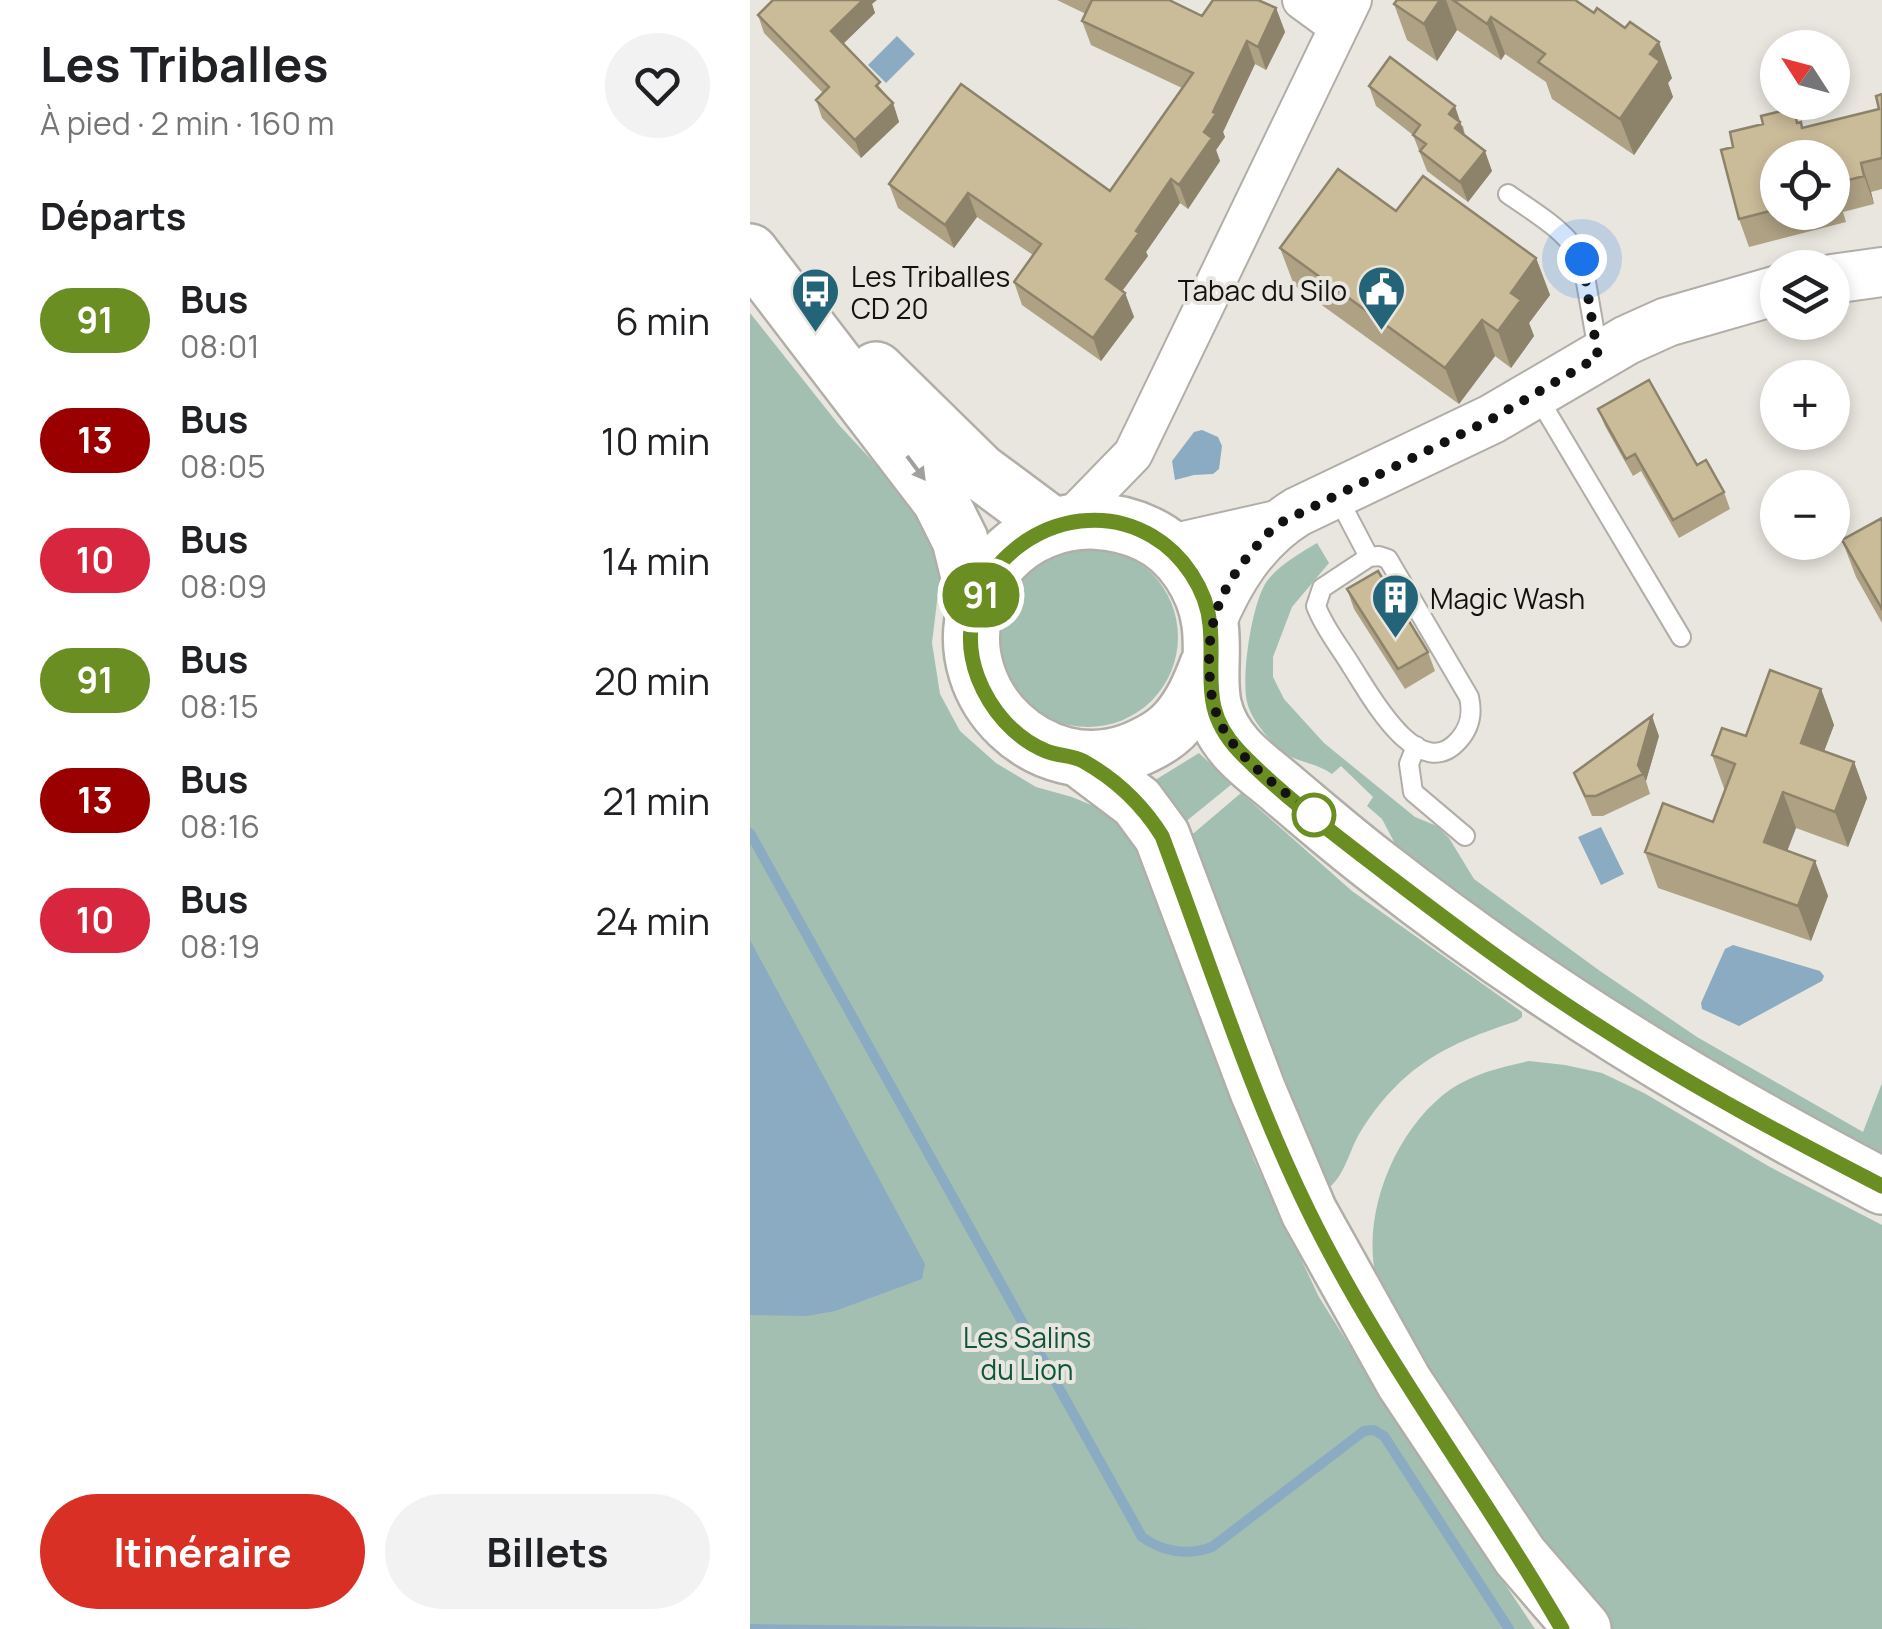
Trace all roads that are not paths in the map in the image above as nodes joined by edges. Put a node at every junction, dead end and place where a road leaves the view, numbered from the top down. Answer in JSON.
{"nodes":[{"id":1,"x":1302,"y":0,"type":"edge"},
{"id":2,"x":1346,"y":13,"type":"edge"},
{"id":3,"x":1508,"y":194,"type":"dead end"},
{"id":4,"x":750,"y":241,"type":"edge"},
{"id":5,"x":750,"y":252,"type":"edge"},
{"id":6,"x":1882,"y":272,"type":"edge"},
{"id":7,"x":1850,"y":276,"type":"edge"},
{"id":8,"x":1760,"y":295,"type":"edge"},
{"id":9,"x":1598,"y":357,"type":"junction"},
{"id":10,"x":1536,"y":394,"type":"junction"},
{"id":11,"x":1133,"y":454,"type":"junction"},
{"id":12,"x":1336,"y":493,"type":"junction"},
{"id":13,"x":1060,"y":524,"type":"junction"},
{"id":14,"x":1276,"y":525,"type":"junction"},
{"id":15,"x":1161,"y":542,"type":"junction"},
{"id":16,"x":1369,"y":557,"type":"junction"},
{"id":17,"x":976,"y":605,"type":"junction"},
{"id":18,"x":1681,"y":637,"type":"dead end"},
{"id":19,"x":1209,"y":646,"type":"junction"},
{"id":20,"x":1416,"y":746,"type":"junction"},
{"id":21,"x":1080,"y":759,"type":"junction"},
{"id":22,"x":1465,"y":836,"type":"dead end"},
{"id":23,"x":1882,"y":1186,"type":"edge"},
{"id":24,"x":1520,"y":1556,"type":"junction"},
{"id":25,"x":1562,"y":1629,"type":"edge"},
{"id":26,"x":1583,"y":1629,"type":"edge"}],
"edges":[{"from":1,"to":2,"type":"street"},
{"from":2,"to":11,"type":"street"},
{"from":3,"to":9,"type":"lane"},
{"from":4,"to":13,"type":"main road"},
{"from":5,"to":17,"type":"main road","one_way":true},
{"from":6,"to":7,"type":"street"},
{"from":8,"to":9,"type":"street"},
{"from":9,"to":10,"type":"street"},
{"from":10,"to":12,"type":"street"},
{"from":10,"to":18,"type":"lane"},
{"from":11,"to":13,"type":"street"},
{"from":11,"to":15,"type":"street"},
{"from":12,"to":14,"type":"street"},
{"from":12,"to":16,"type":"lane"},
{"from":13,"to":15,"type":"main road"},
{"from":13,"to":17,"type":"main road"},
{"from":14,"to":15,"type":"street"},
{"from":14,"to":19,"type":"street"},
{"from":15,"to":19,"type":"main road"},
{"from":16,"to":20,"type":"lane"},
{"from":16,"to":20,"type":"lane"},
{"from":17,"to":21,"type":"main road"},
{"from":19,"to":21,"type":"main road"},
{"from":19,"to":23,"type":"main road"},
{"from":20,"to":22,"type":"lane"},
{"from":21,"to":24,"type":"main road"},
{"from":24,"to":25,"type":"main road"},
{"from":24,"to":26,"type":"main road"}]}
